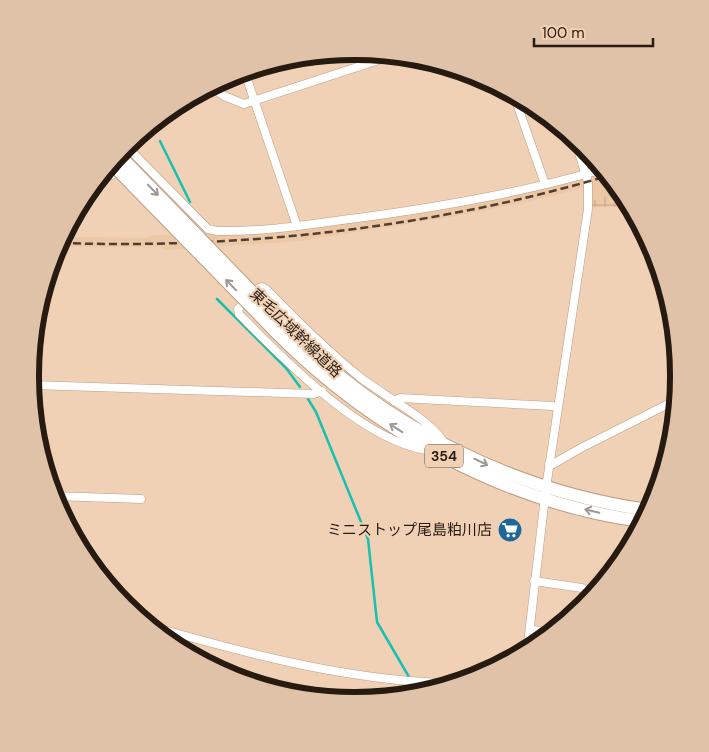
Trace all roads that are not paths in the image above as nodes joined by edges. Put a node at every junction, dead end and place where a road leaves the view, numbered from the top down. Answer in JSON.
{"nodes":[{"id":1,"x":364,"y":60,"type":"edge"},
{"id":2,"x":247,"y":79,"type":"edge"},
{"id":3,"x":218,"y":92,"type":"edge"},
{"id":4,"x":255,"y":102,"type":"junction"},
{"id":5,"x":517,"y":106,"type":"edge"},
{"id":6,"x":130,"y":154,"type":"edge"},
{"id":7,"x":130,"y":154,"type":"edge"},
{"id":8,"x":579,"y":154,"type":"edge"},
{"id":9,"x":128,"y":156,"type":"edge"},
{"id":10,"x":117,"y":169,"type":"edge"},
{"id":11,"x":595,"y":171,"type":"edge"},
{"id":12,"x":586,"y":174,"type":"junction"},
{"id":13,"x":111,"y":175,"type":"edge"},
{"id":14,"x":545,"y":184,"type":"junction"},
{"id":15,"x":297,"y":226,"type":"junction"},
{"id":16,"x":281,"y":329,"type":"junction"},
{"id":17,"x":39,"y":385,"type":"edge"},
{"id":18,"x":322,"y":391,"type":"junction"},
{"id":19,"x":394,"y":401,"type":"junction"},
{"id":20,"x":669,"y":403,"type":"edge"},
{"id":21,"x":557,"y":408,"type":"junction"},
{"id":22,"x":441,"y":448,"type":"junction"},
{"id":23,"x":549,"y":464,"type":"junction"},
{"id":24,"x":545,"y":493,"type":"junction"},
{"id":25,"x":63,"y":496,"type":"edge"},
{"id":26,"x":142,"y":499,"type":"dead end"},
{"id":27,"x":641,"y":509,"type":"edge"},
{"id":28,"x":636,"y":520,"type":"edge"},
{"id":29,"x":534,"y":581,"type":"junction"},
{"id":30,"x":582,"y":588,"type":"dead end"},
{"id":31,"x":530,"y":630,"type":"junction"},
{"id":32,"x":167,"y":631,"type":"edge"},
{"id":33,"x":542,"y":631,"type":"edge"},
{"id":34,"x":528,"y":640,"type":"edge"},
{"id":35,"x":427,"y":683,"type":"edge"}],
"edges":[{"from":1,"to":4,"type":"street"},
{"from":2,"to":4,"type":"street"},
{"from":3,"to":4,"type":"street"},
{"from":4,"to":15,"type":"street"},
{"from":5,"to":14,"type":"street"},
{"from":6,"to":15,"type":"street"},
{"from":7,"to":16,"type":"highway","name":"東毛広域幹線道路","number":"354","one_way":true,"bridge":true},
{"from":8,"to":12,"type":"street"},
{"from":9,"to":13,"type":"street"},
{"from":16,"to":10,"type":"highway","name":"東毛広域幹線道路","number":"354","one_way":true,"bridge":true},
{"from":11,"to":12,"type":"street"},
{"from":12,"to":14,"type":"street"},
{"from":12,"to":21,"type":"street"},
{"from":14,"to":15,"type":"street"},
{"from":16,"to":22,"type":"highway","name":"東毛広域幹線道路","number":"354"},
{"from":17,"to":18,"type":"street"},
{"from":18,"to":19,"type":"street"},
{"from":18,"to":22,"type":"street"},
{"from":19,"to":21,"type":"street"},
{"from":19,"to":22,"type":"street"},
{"from":20,"to":23,"type":"street"},
{"from":21,"to":23,"type":"street"},
{"from":22,"to":24,"type":"highway","name":"東毛広域幹線道路","number":"354"},
{"from":23,"to":24,"type":"street"},
{"from":24,"to":27,"type":"highway","name":"東毛広域幹線道路","number":"354"},
{"from":28,"to":24,"type":"highway","name":"東毛広域幹線道路","number":"354","one_way":true},
{"from":24,"to":29,"type":"street"},
{"from":25,"to":26,"type":"street"},
{"from":29,"to":30,"type":"street"},
{"from":29,"to":31,"type":"street"},
{"from":31,"to":33,"type":"street"},
{"from":31,"to":34,"type":"street"},
{"from":32,"to":35,"type":"street"}]}
